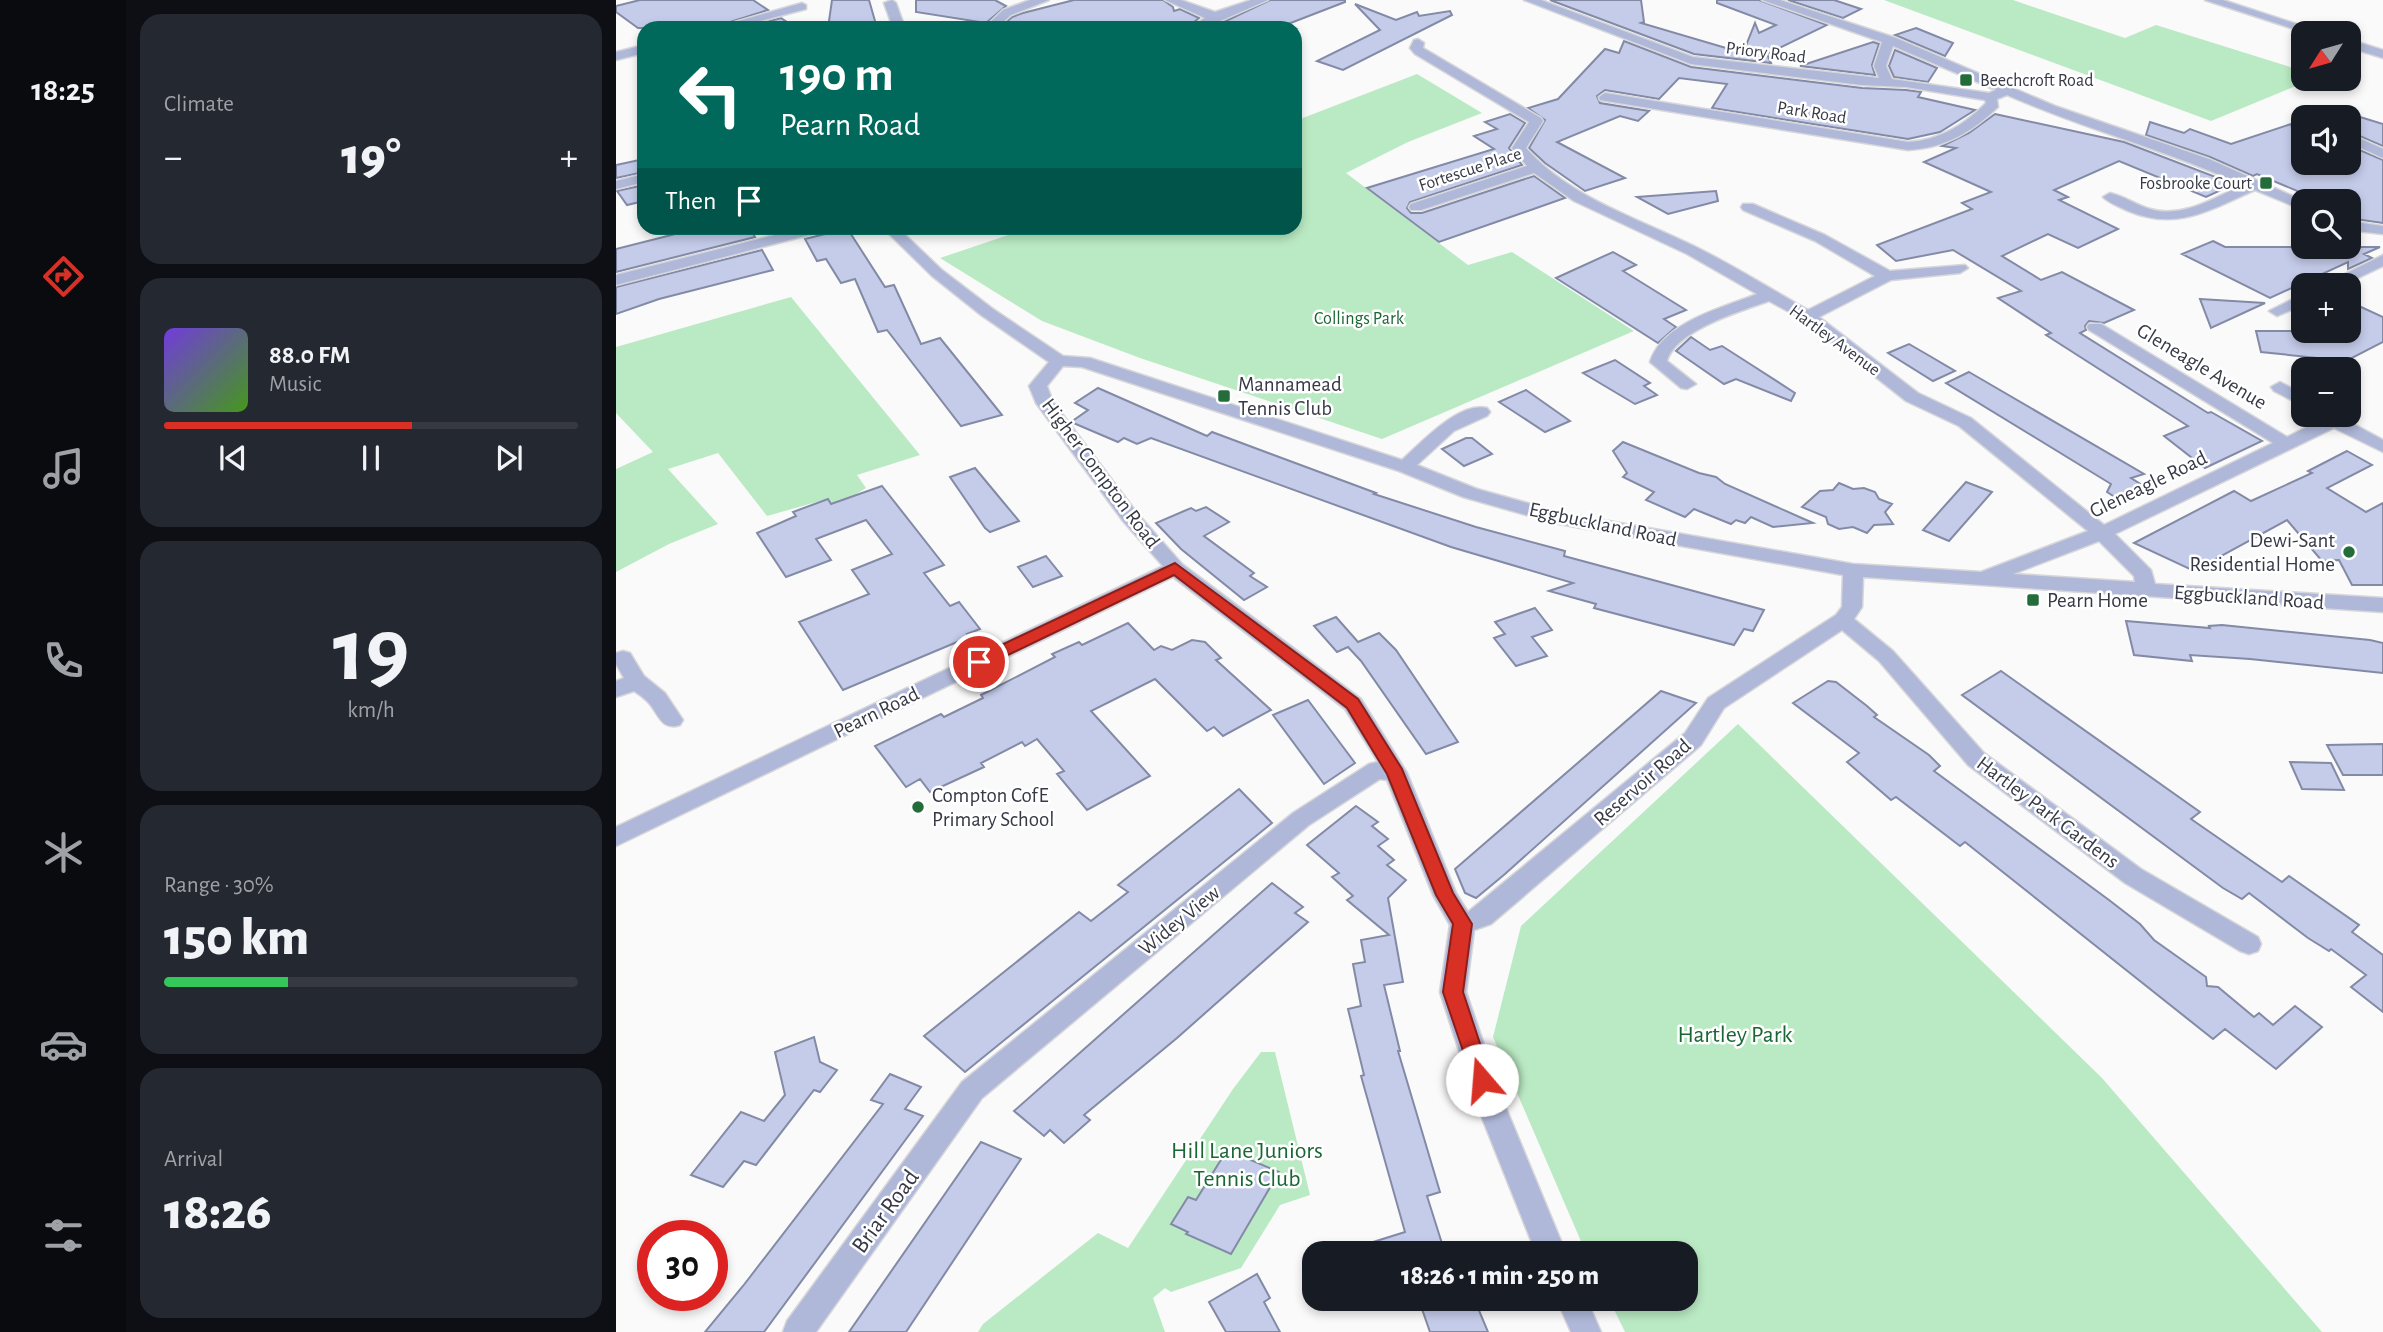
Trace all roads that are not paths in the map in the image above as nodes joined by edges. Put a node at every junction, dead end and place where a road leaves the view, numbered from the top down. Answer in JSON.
{"nodes":[{"id":1,"x":1043,"y":0,"type":"edge"},
{"id":2,"x":1171,"y":0,"type":"edge"},
{"id":3,"x":1262,"y":0,"type":"edge"},
{"id":4,"x":1530,"y":0,"type":"edge"},
{"id":5,"x":1768,"y":0,"type":"edge"},
{"id":6,"x":2211,"y":0,"type":"edge"},
{"id":7,"x":890,"y":3,"type":"dead end"},
{"id":8,"x":803,"y":8,"type":"edge"},
{"id":9,"x":1216,"y":16,"type":"junction"},
{"id":10,"x":749,"y":21,"type":"edge"},
{"id":11,"x":896,"y":21,"type":"edge"},
{"id":12,"x":995,"y":21,"type":"edge"},
{"id":13,"x":1207,"y":21,"type":"edge"},
{"id":14,"x":2291,"y":25,"type":"edge"},
{"id":15,"x":1892,"y":41,"type":"junction"},
{"id":16,"x":1418,"y":43,"type":"dead end"},
{"id":17,"x":2361,"y":47,"type":"edge"},
{"id":18,"x":637,"y":51,"type":"edge"},
{"id":19,"x":2383,"y":54,"type":"edge"},
{"id":20,"x":616,"y":56,"type":"edge"},
{"id":21,"x":1887,"y":82,"type":"junction"},
{"id":22,"x":2008,"y":91,"type":"junction"},
{"id":23,"x":1605,"y":97,"type":"dead end"},
{"id":24,"x":1990,"y":97,"type":"junction"},
{"id":25,"x":2361,"y":143,"type":"edge"},
{"id":26,"x":2383,"y":154,"type":"edge"},
{"id":27,"x":1536,"y":168,"type":"junction"},
{"id":28,"x":637,"y":180,"type":"edge"},
{"id":29,"x":616,"y":185,"type":"edge"},
{"id":30,"x":2254,"y":185,"type":"junction"},
{"id":31,"x":2110,"y":197,"type":"dead end"},
{"id":32,"x":2291,"y":201,"type":"edge"},
{"id":33,"x":1416,"y":207,"type":"dead end"},
{"id":34,"x":1756,"y":215,"type":"dead end"},
{"id":35,"x":2361,"y":228,"type":"edge"},
{"id":36,"x":2381,"y":232,"type":"edge"},
{"id":37,"x":792,"y":235,"type":"edge"},
{"id":38,"x":897,"y":235,"type":"edge"},
{"id":39,"x":2383,"y":260,"type":"edge"},
{"id":40,"x":1960,"y":268,"type":"dead end"},
{"id":41,"x":2356,"y":273,"type":"edge"},
{"id":42,"x":1887,"y":276,"type":"junction"},
{"id":43,"x":616,"y":280,"type":"edge"},
{"id":44,"x":1769,"y":295,"type":"junction"},
{"id":45,"x":2291,"y":305,"type":"edge"},
{"id":46,"x":2277,"y":311,"type":"dead end"},
{"id":47,"x":1808,"y":316,"type":"junction"},
{"id":48,"x":2095,"y":327,"type":"dead end"},
{"id":49,"x":1059,"y":361,"type":"junction"},
{"id":50,"x":1687,"y":384,"type":"dead end"},
{"id":51,"x":2280,"y":387,"type":"dead end"},
{"id":52,"x":2291,"y":394,"type":"edge"},
{"id":53,"x":1481,"y":412,"type":"dead end"},
{"id":54,"x":2313,"y":427,"type":"edge"},
{"id":55,"x":2346,"y":427,"type":"edge"},
{"id":56,"x":2285,"y":443,"type":"junction"},
{"id":57,"x":2383,"y":447,"type":"edge"},
{"id":58,"x":1405,"y":467,"type":"junction"},
{"id":59,"x":2102,"y":533,"type":"junction"},
{"id":60,"x":1175,"y":568,"type":"junction"},
{"id":61,"x":1853,"y":570,"type":"junction"},
{"id":62,"x":1978,"y":580,"type":"junction"},
{"id":63,"x":2146,"y":590,"type":"junction"},
{"id":64,"x":2383,"y":605,"type":"edge"},
{"id":65,"x":1843,"y":620,"type":"junction"},
{"id":66,"x":623,"y":658,"type":"dead end"},
{"id":67,"x":626,"y":686,"type":"edge"},
{"id":68,"x":672,"y":720,"type":"dead end"},
{"id":69,"x":1396,"y":773,"type":"junction"},
{"id":70,"x":616,"y":837,"type":"edge"},
{"id":71,"x":1462,"y":924,"type":"junction"},
{"id":72,"x":2249,"y":944,"type":"dead end"},
{"id":73,"x":972,"y":1090,"type":"joint"},
{"id":74,"x":1546,"y":1241,"type":"edge"},
{"id":75,"x":1577,"y":1311,"type":"edge"},
{"id":76,"x":798,"y":1332,"type":"edge"},
{"id":77,"x":1586,"y":1332,"type":"edge"}],
"edges":[{"from":1,"to":12,"type":"street"},
{"from":2,"to":9,"type":"street"},
{"from":3,"to":9,"type":"street"},
{"from":4,"to":21,"type":"street","name":"Priory Road"},
{"from":5,"to":15,"type":"street"},
{"from":6,"to":14,"type":"street"},
{"from":7,"to":11,"type":"street"},
{"from":8,"to":10,"type":"street"},
{"from":9,"to":13,"type":"street"},
{"from":15,"to":21,"type":"street"},
{"from":15,"to":22,"type":"street"},
{"from":16,"to":27,"type":"street"},
{"from":17,"to":19,"type":"street"},
{"from":18,"to":20,"type":"street"},
{"from":21,"to":24,"type":"street","name":"Priory Road"},
{"from":22,"to":24,"type":"street","name":"Priory Road"},
{"from":22,"to":30,"type":"street"},
{"from":23,"to":24,"type":"street","name":"Park Road"},
{"from":25,"to":26,"type":"street"},
{"from":27,"to":33,"type":"street","name":"Fortescue Place"},
{"from":27,"to":44,"type":"street","name":"Hartley Avenue"},
{"from":28,"to":29,"type":"street"},
{"from":30,"to":31,"type":"street"},
{"from":30,"to":32,"type":"street"},
{"from":34,"to":42,"type":"street"},
{"from":35,"to":36,"type":"street"},
{"from":37,"to":43,"type":"street"},
{"from":38,"to":49,"type":"street","name":"Eggbuckland Road"},
{"from":39,"to":41,"type":"street"},
{"from":40,"to":42,"type":"street"},
{"from":42,"to":47,"type":"street"},
{"from":44,"to":47,"type":"street","name":"Hartley Avenue"},
{"from":44,"to":50,"type":"street"},
{"from":45,"to":46,"type":"street"},
{"from":47,"to":59,"type":"street","name":"Hartley Avenue"},
{"from":48,"to":56,"type":"street","name":"Gleneagle Avenue"},
{"from":49,"to":58,"type":"street","name":"Eggbuckland Road"},
{"from":49,"to":60,"type":"street","name":"Higher Compton Road"},
{"from":51,"to":52,"type":"street"},
{"from":53,"to":58,"type":"street"},
{"from":54,"to":56,"type":"street","name":"Gleneagle Road"},
{"from":55,"to":57,"type":"street"},
{"from":56,"to":59,"type":"street","name":"Gleneagle Road"},
{"from":58,"to":61,"type":"street","name":"Eggbuckland Road"},
{"from":59,"to":62,"type":"street","name":"Gleneagle Road"},
{"from":59,"to":63,"type":"street","name":"Hartley Avenue"},
{"from":60,"to":69,"type":"street","name":"Higher Compton Road"},
{"from":60,"to":70,"type":"street","name":"Pearn Road"},
{"from":61,"to":62,"type":"street","name":"Eggbuckland Road"},
{"from":61,"to":65,"type":"street"},
{"from":62,"to":63,"type":"street","name":"Eggbuckland Road"},
{"from":63,"to":64,"type":"street","name":"Eggbuckland Road"},
{"from":65,"to":71,"type":"street","name":"Reservoir Road"},
{"from":65,"to":72,"type":"street","name":"Hartley Park Gardens"},
{"from":66,"to":67,"type":"street"},
{"from":67,"to":68,"type":"street"},
{"from":69,"to":71,"type":"street","name":"Higher Compton Road"},
{"from":69,"to":73,"type":"street","name":"Widey View"},
{"from":71,"to":74,"type":"street"},
{"from":73,"to":76,"type":"street","name":"Briar Road"},
{"from":75,"to":77,"type":"street"}]}
